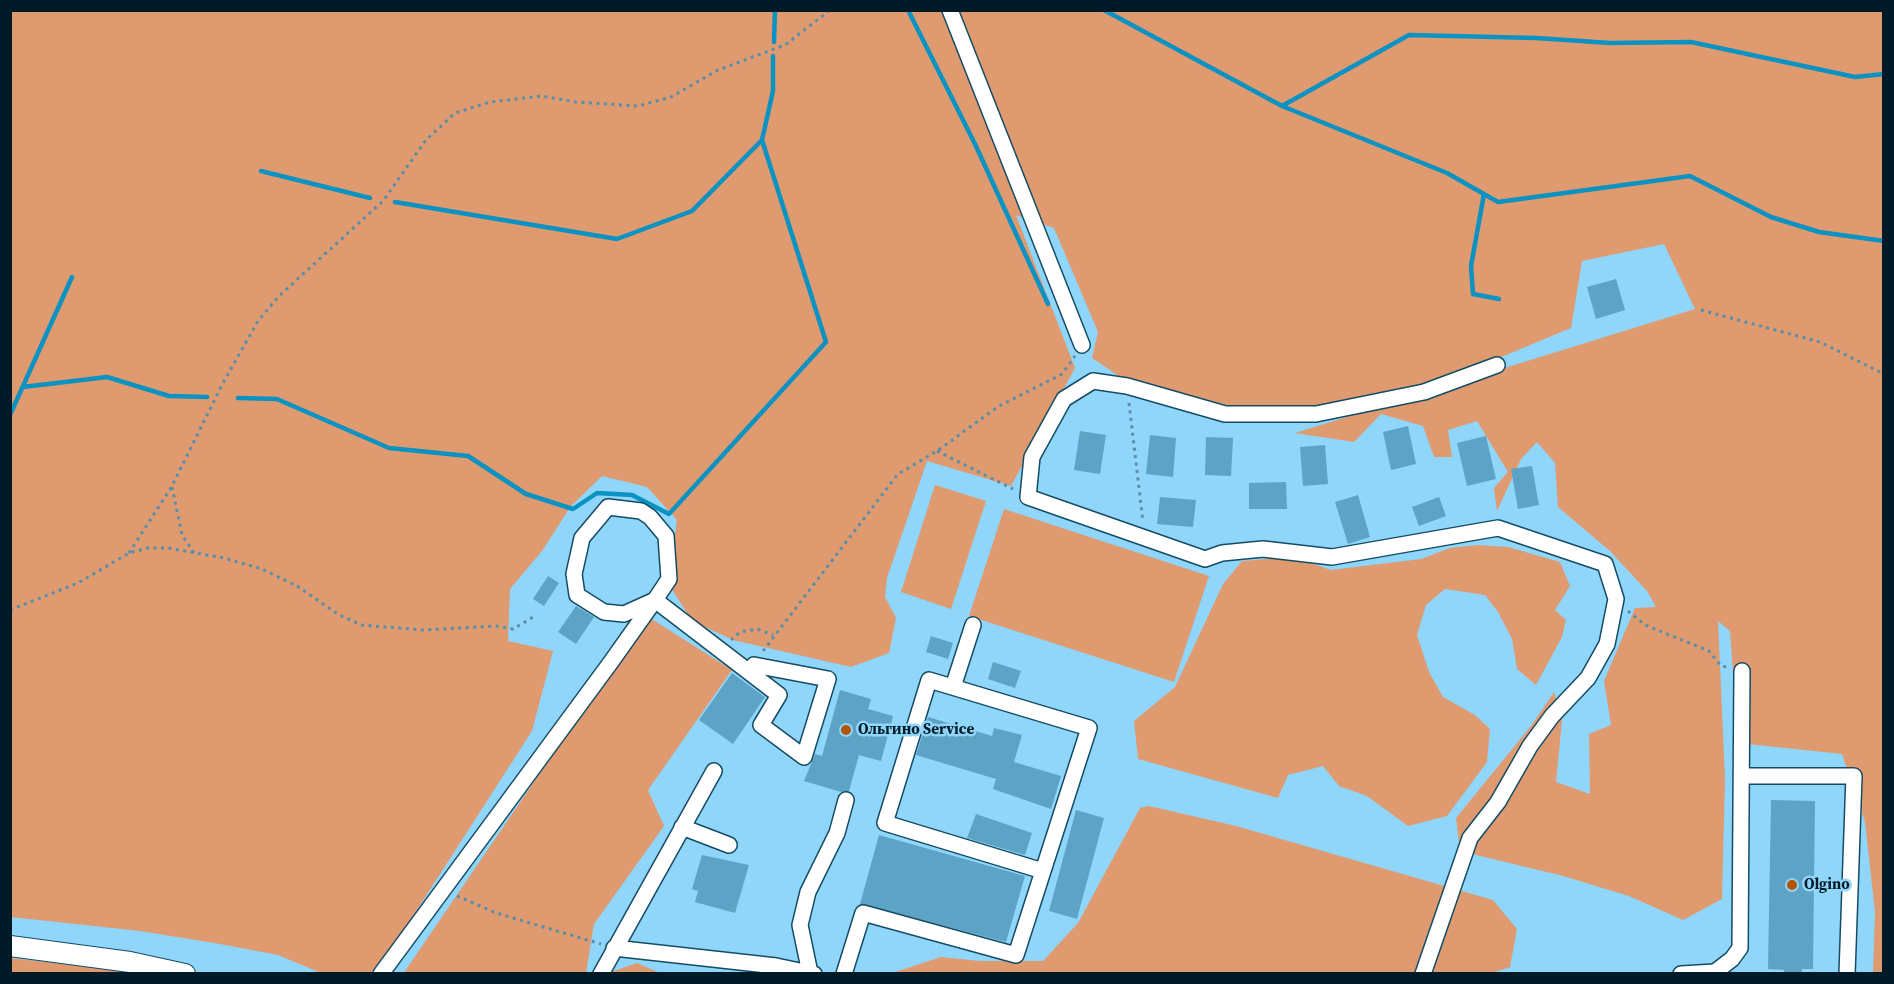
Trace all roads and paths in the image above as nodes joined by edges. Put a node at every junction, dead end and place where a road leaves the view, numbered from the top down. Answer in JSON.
{"nodes":[{"id":1,"x":830,"y":10,"type":"edge"},
{"id":2,"x":950,"y":10,"type":"edge"},
{"id":3,"x":1701,"y":310,"type":"dead end"},
{"id":4,"x":1082,"y":345,"type":"joint"},
{"id":5,"x":1497,"y":365,"type":"dead end"},
{"id":6,"x":1884,"y":374,"type":"edge"},
{"id":7,"x":1127,"y":386,"type":"junction"},
{"id":8,"x":937,"y":451,"type":"junction"},
{"id":9,"x":172,"y":486,"type":"junction"},
{"id":10,"x":1028,"y":497,"type":"junction"},
{"id":11,"x":1145,"y":538,"type":"junction"},
{"id":12,"x":129,"y":553,"type":"junction"},
{"id":13,"x":194,"y":553,"type":"junction"},
{"id":14,"x":1616,"y":599,"type":"junction"},
{"id":15,"x":655,"y":600,"type":"junction"},
{"id":16,"x":10,"y":610,"type":"edge"},
{"id":17,"x":535,"y":616,"type":"dead end"},
{"id":18,"x":973,"y":625,"type":"dead end"},
{"id":19,"x":773,"y":635,"type":"junction"},
{"id":20,"x":720,"y":649,"type":"junction"},
{"id":21,"x":755,"y":664,"type":"junction"},
{"id":22,"x":1742,"y":670,"type":"joint"},
{"id":23,"x":953,"y":687,"type":"junction"},
{"id":24,"x":714,"y":771,"type":"dead end"},
{"id":25,"x":1741,"y":776,"type":"junction"},
{"id":26,"x":846,"y":800,"type":"dead end"},
{"id":27,"x":682,"y":828,"type":"junction"},
{"id":28,"x":729,"y":845,"type":"dead end"},
{"id":29,"x":1042,"y":871,"type":"junction"},
{"id":30,"x":457,"y":896,"type":"dead end"},
{"id":31,"x":10,"y":946,"type":"edge"},
{"id":32,"x":614,"y":948,"type":"junction"},
{"id":33,"x":812,"y":973,"type":"edge"},
{"id":34,"x":185,"y":974,"type":"edge"},
{"id":35,"x":381,"y":974,"type":"edge"},
{"id":36,"x":601,"y":974,"type":"edge"},
{"id":37,"x":844,"y":974,"type":"edge"},
{"id":38,"x":1423,"y":974,"type":"edge"},
{"id":39,"x":1681,"y":974,"type":"edge"},
{"id":40,"x":1847,"y":974,"type":"edge"}],
"edges":[{"from":1,"to":9,"type":"path"},
{"from":2,"to":4,"type":"lane"},
{"from":3,"to":6,"type":"path"},
{"from":4,"to":8,"type":"path"},
{"from":5,"to":7,"type":"lane"},
{"from":7,"to":10,"type":"lane"},
{"from":7,"to":11,"type":"path"},
{"from":8,"to":10,"type":"path"},
{"from":8,"to":19,"type":"path"},
{"from":9,"to":12,"type":"path"},
{"from":9,"to":13,"type":"path"},
{"from":10,"to":11,"type":"lane"},
{"from":11,"to":14,"type":"lane"},
{"from":12,"to":13,"type":"path"},
{"from":12,"to":16,"type":"path"},
{"from":13,"to":17,"type":"path"},
{"from":14,"to":22,"type":"path"},
{"from":14,"to":38,"type":"lane"},
{"from":15,"to":15,"type":"lane"},
{"from":15,"to":20,"type":"lane"},
{"from":15,"to":35,"type":"lane"},
{"from":18,"to":23,"type":"lane"},
{"from":19,"to":20,"type":"path"},
{"from":19,"to":21,"type":"path"},
{"from":20,"to":21,"type":"lane"},
{"from":21,"to":21,"type":"lane"},
{"from":22,"to":25,"type":"lane"},
{"from":23,"to":29,"type":"lane"},
{"from":23,"to":29,"type":"lane"},
{"from":24,"to":27,"type":"lane"},
{"from":25,"to":39,"type":"lane"},
{"from":25,"to":40,"type":"lane"},
{"from":26,"to":33,"type":"lane"},
{"from":27,"to":28,"type":"lane"},
{"from":27,"to":32,"type":"lane"},
{"from":29,"to":37,"type":"lane"},
{"from":30,"to":32,"type":"path"},
{"from":31,"to":34,"type":"main road"},
{"from":32,"to":33,"type":"lane"},
{"from":32,"to":36,"type":"lane"}]}
